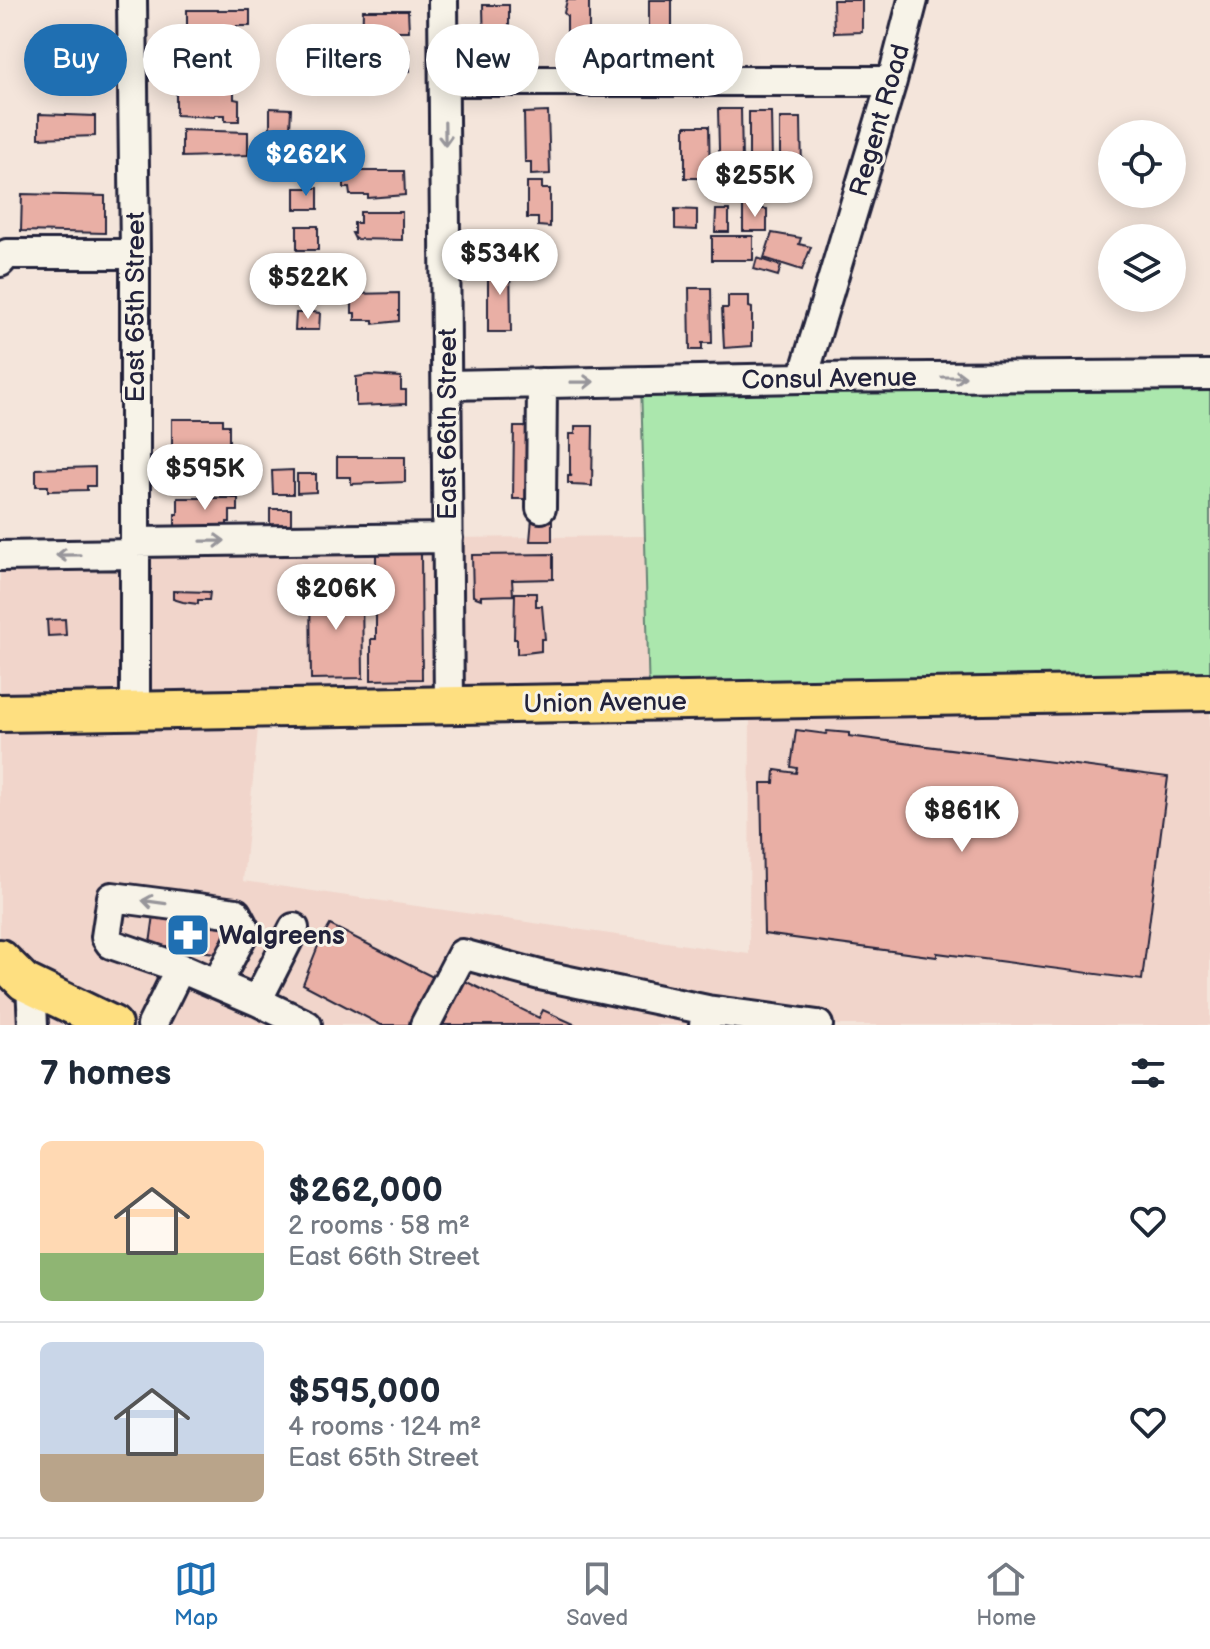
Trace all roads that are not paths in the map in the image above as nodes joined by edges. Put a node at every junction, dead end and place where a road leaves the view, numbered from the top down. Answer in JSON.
{"nodes":[{"id":1,"x":132,"y":0,"type":"edge"},
{"id":2,"x":443,"y":0,"type":"edge"},
{"id":3,"x":913,"y":0,"type":"edge"},
{"id":4,"x":443,"y":24,"type":"edge"},
{"id":5,"x":539,"y":81,"type":"edge"},
{"id":6,"x":892,"y":81,"type":"junction"},
{"id":7,"x":444,"y":96,"type":"edge"},
{"id":8,"x":135,"y":254,"type":"junction"},
{"id":9,"x":0,"y":262,"type":"edge"},
{"id":10,"x":1210,"y":375,"type":"edge"},
{"id":11,"x":803,"y":378,"type":"junction"},
{"id":12,"x":542,"y":383,"type":"junction"},
{"id":13,"x":448,"y":385,"type":"junction"},
{"id":14,"x":541,"y":508,"type":"dead end"},
{"id":15,"x":448,"y":538,"type":"junction"},
{"id":16,"x":135,"y":548,"type":"junction"},
{"id":17,"x":0,"y":556,"type":"edge"},
{"id":18,"x":1210,"y":692,"type":"edge"},
{"id":19,"x":449,"y":705,"type":"junction"},
{"id":20,"x":135,"y":710,"type":"junction"},
{"id":21,"x":0,"y":713,"type":"edge"},
{"id":22,"x":294,"y":928,"type":"dead end"},
{"id":23,"x":0,"y":958,"type":"edge"},
{"id":24,"x":180,"y":968,"type":"junction"},
{"id":25,"x":217,"y":983,"type":"junction"},
{"id":26,"x":31,"y":985,"type":"junction"},
{"id":27,"x":257,"y":1001,"type":"junction"},
{"id":28,"x":706,"y":1017,"type":"edge"},
{"id":29,"x":33,"y":1025,"type":"edge"},
{"id":30,"x":113,"y":1025,"type":"edge"},
{"id":31,"x":152,"y":1025,"type":"edge"},
{"id":32,"x":307,"y":1025,"type":"edge"},
{"id":33,"x":425,"y":1025,"type":"edge"},
{"id":34,"x":818,"y":1025,"type":"edge"}],
"edges":[{"from":1,"to":8,"type":"street","name":"East 65th Street"},
{"from":2,"to":4,"type":"street","name":"East 66th Street"},
{"from":3,"to":6,"type":"street","name":"Regent Road"},
{"from":5,"to":6,"type":"street"},
{"from":6,"to":11,"type":"street","name":"Regent Road"},
{"from":7,"to":13,"type":"street","name":"East 66th Street","one_way":true},
{"from":8,"to":9,"type":"street"},
{"from":8,"to":16,"type":"street","name":"East 65th Street"},
{"from":11,"to":10,"type":"street","name":"Consul Avenue","one_way":true},
{"from":12,"to":11,"type":"street","name":"Consul Avenue","one_way":true},
{"from":12,"to":13,"type":"street","name":"Consul Avenue"},
{"from":12,"to":14,"type":"street"},
{"from":13,"to":15,"type":"street","name":"East 66th Street"},
{"from":16,"to":15,"type":"street","one_way":true},
{"from":15,"to":19,"type":"street","name":"East 66th Street"},
{"from":16,"to":17,"type":"street","one_way":true},
{"from":16,"to":20,"type":"street","name":"East 65th Street"},
{"from":18,"to":19,"type":"main road","name":"Union Avenue"},
{"from":19,"to":20,"type":"main road","name":"Union Avenue"},
{"from":20,"to":21,"type":"main road","name":"Union Avenue"},
{"from":22,"to":27,"type":"street"},
{"from":23,"to":26,"type":"main road"},
{"from":24,"to":25,"type":"street"},
{"from":25,"to":24,"type":"street","one_way":true},
{"from":24,"to":31,"type":"street"},
{"from":25,"to":27,"type":"street"},
{"from":26,"to":29,"type":"street"},
{"from":26,"to":30,"type":"main road"},
{"from":27,"to":32,"type":"street"},
{"from":28,"to":33,"type":"street"},
{"from":28,"to":34,"type":"street"}]}
